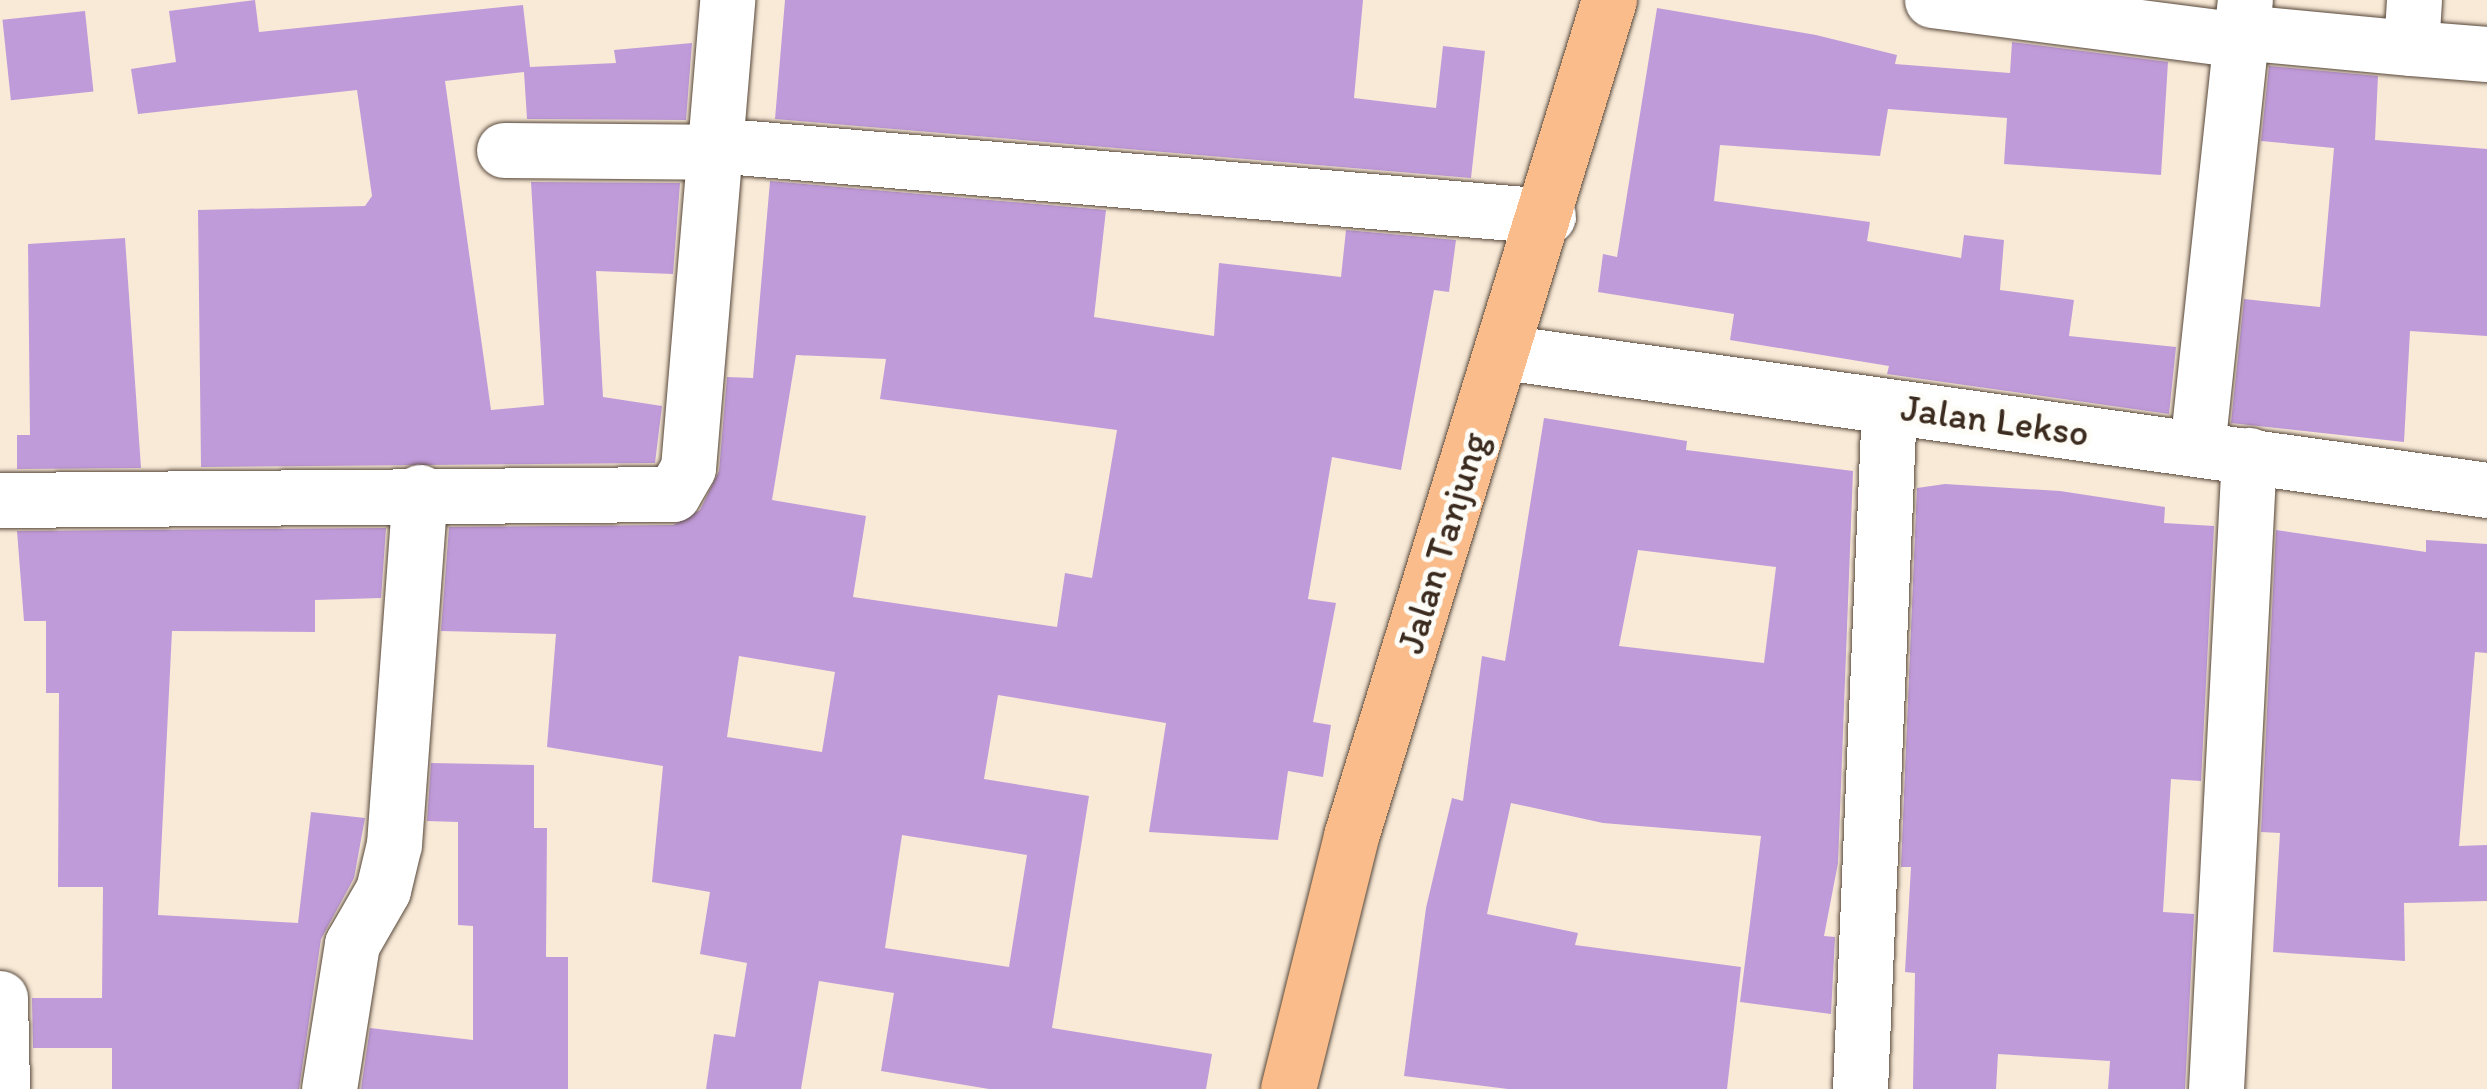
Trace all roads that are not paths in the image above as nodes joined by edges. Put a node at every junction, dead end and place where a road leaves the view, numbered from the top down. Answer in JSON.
{"nodes":[{"id":1,"x":727,"y":0,"type":"edge"},
{"id":2,"x":1609,"y":0,"type":"edge"},
{"id":3,"x":1932,"y":0,"type":"edge"},
{"id":4,"x":2242,"y":24,"type":"edge"},
{"id":5,"x":2413,"y":24,"type":"edge"},
{"id":6,"x":2487,"y":54,"type":"edge"},
{"id":7,"x":714,"y":149,"type":"junction"},
{"id":8,"x":504,"y":150,"type":"dead end"},
{"id":9,"x":1548,"y":216,"type":"junction"},
{"id":10,"x":1503,"y":352,"type":"junction"},
{"id":11,"x":1888,"y":406,"type":"junction"},
{"id":12,"x":2223,"y":451,"type":"junction"},
{"id":13,"x":2487,"y":490,"type":"edge"},
{"id":14,"x":420,"y":492,"type":"junction"},
{"id":15,"x":0,"y":500,"type":"edge"},
{"id":16,"x":0,"y":998,"type":"edge"},
{"id":17,"x":2,"y":1089,"type":"edge"},
{"id":18,"x":329,"y":1089,"type":"edge"},
{"id":19,"x":1288,"y":1089,"type":"edge"},
{"id":20,"x":1860,"y":1089,"type":"edge"},
{"id":21,"x":2216,"y":1089,"type":"edge"}],
"edges":[{"from":1,"to":7,"type":"street"},
{"from":2,"to":9,"type":"main road","name":"Jalan Tanjung"},
{"from":3,"to":4,"type":"street"},
{"from":4,"to":5,"type":"street"},
{"from":4,"to":12,"type":"street"},
{"from":5,"to":6,"type":"street"},
{"from":7,"to":8,"type":"street"},
{"from":7,"to":9,"type":"street"},
{"from":7,"to":14,"type":"street"},
{"from":9,"to":10,"type":"main road","name":"Jalan Tanjung"},
{"from":10,"to":11,"type":"street","name":"Jalan Lekso"},
{"from":10,"to":19,"type":"main road","name":"Jalan Tanjung"},
{"from":11,"to":12,"type":"street","name":"Jalan Lekso"},
{"from":11,"to":20,"type":"street"},
{"from":12,"to":13,"type":"street","name":"Jalan Lekso"},
{"from":12,"to":21,"type":"street"},
{"from":14,"to":15,"type":"street"},
{"from":14,"to":18,"type":"street"},
{"from":16,"to":17,"type":"street"}]}
